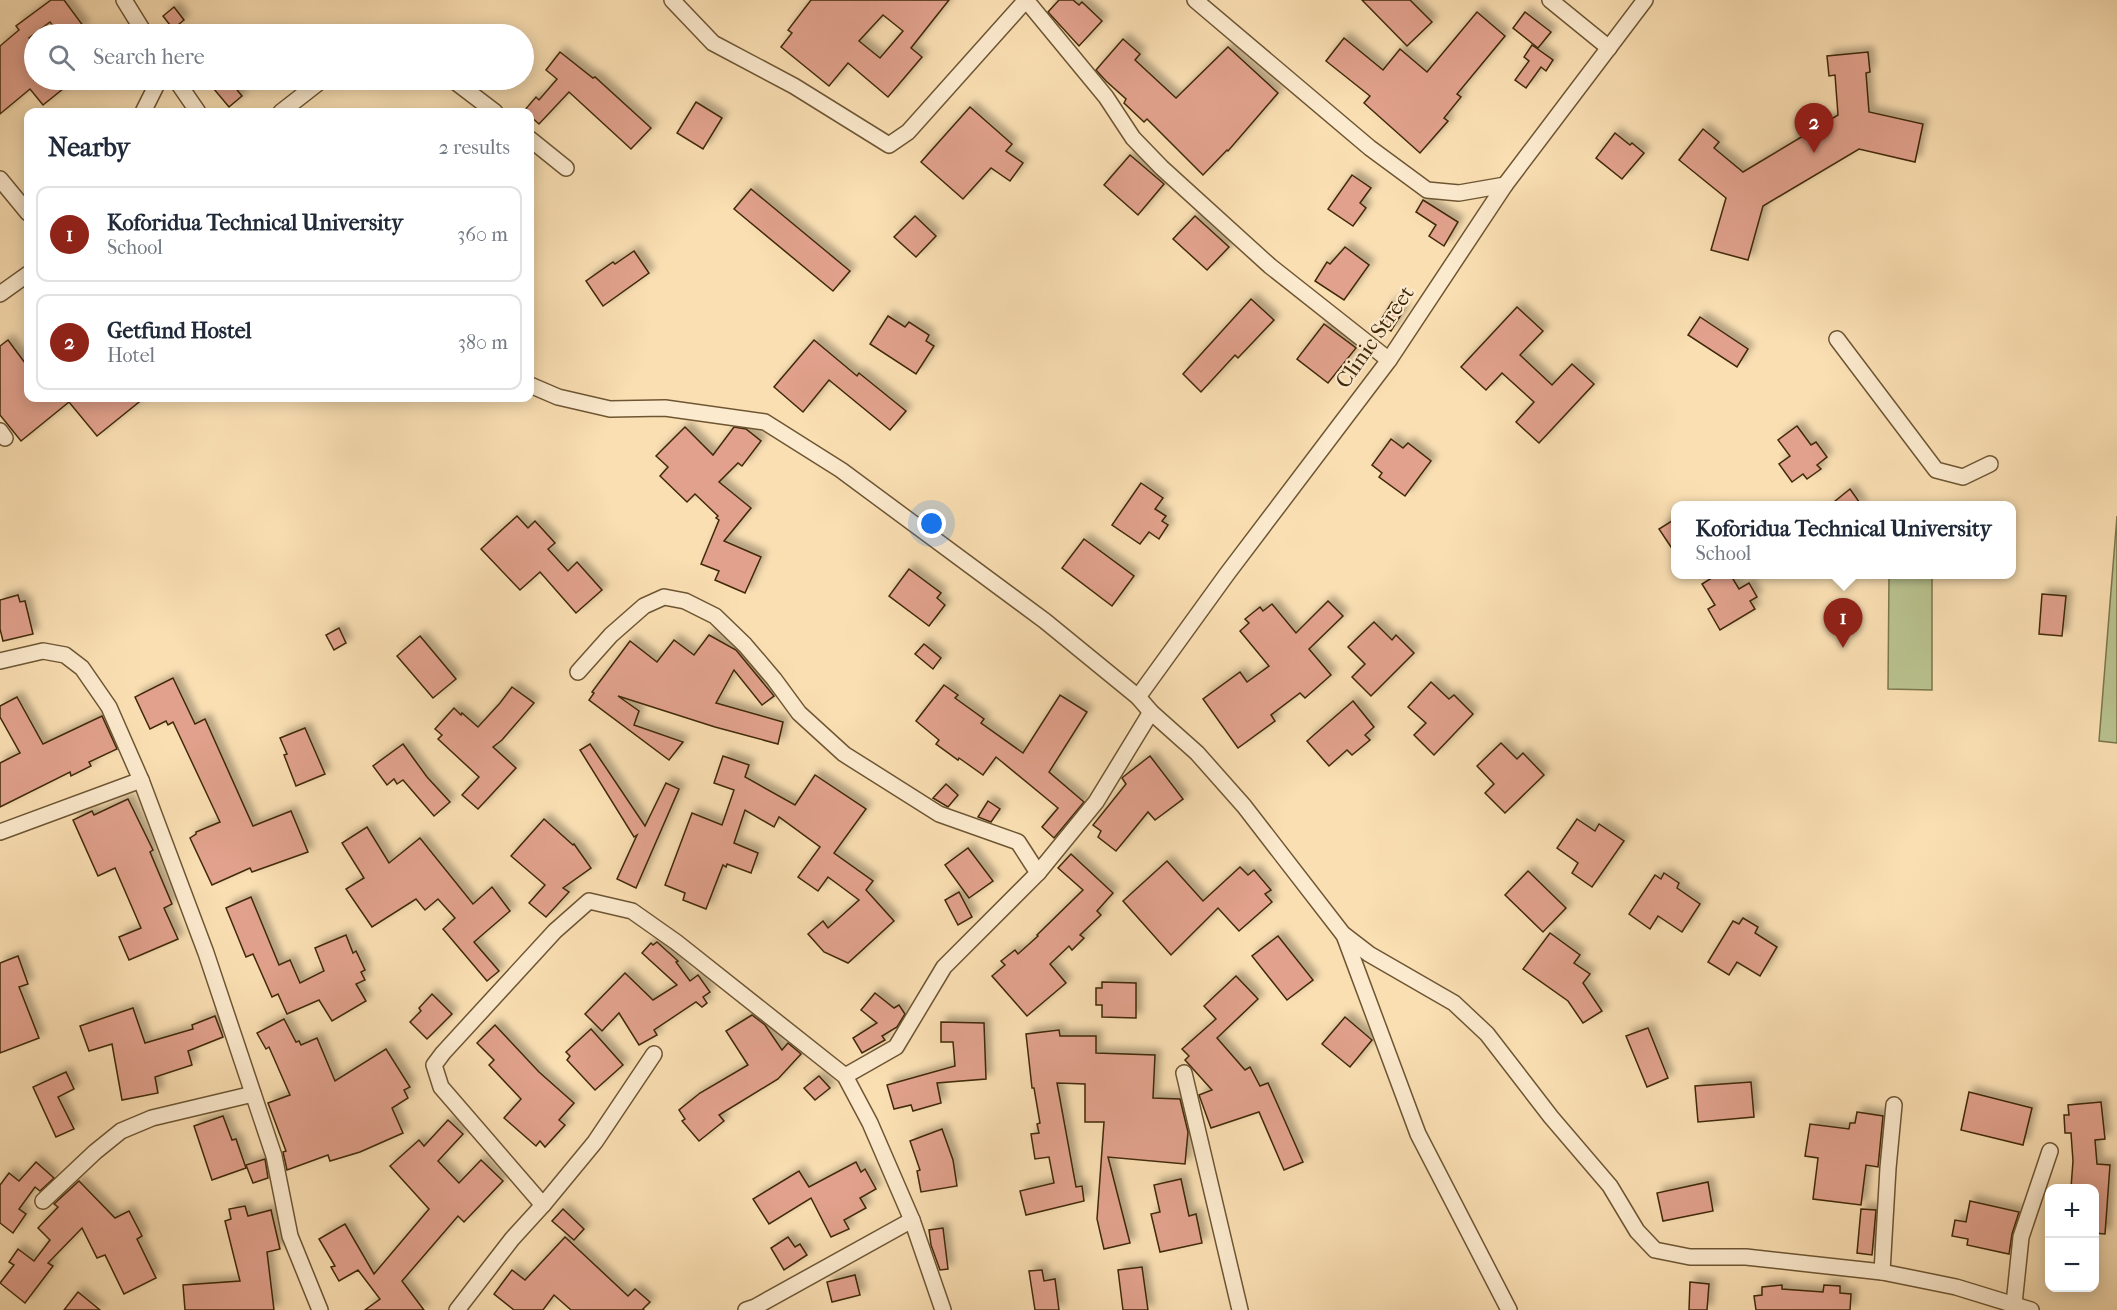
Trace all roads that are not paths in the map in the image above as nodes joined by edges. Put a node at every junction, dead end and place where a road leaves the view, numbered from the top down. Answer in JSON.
{"nodes":[{"id":1,"x":124,"y":0,"type":"edge"},
{"id":2,"x":672,"y":0,"type":"edge"},
{"id":3,"x":1026,"y":0,"type":"edge"},
{"id":4,"x":1195,"y":0,"type":"edge"},
{"id":5,"x":1550,"y":0,"type":"edge"},
{"id":6,"x":1645,"y":0,"type":"edge"},
{"id":7,"x":139,"y":24,"type":"edge"},
{"id":8,"x":1609,"y":48,"type":"junction"},
{"id":9,"x":154,"y":90,"type":"edge"},
{"id":10,"x":183,"y":90,"type":"edge"},
{"id":11,"x":309,"y":90,"type":"edge"},
{"id":12,"x":466,"y":90,"type":"edge"},
{"id":13,"x":145,"y":108,"type":"edge"},
{"id":14,"x":195,"y":108,"type":"edge"},
{"id":15,"x":286,"y":108,"type":"edge"},
{"id":16,"x":490,"y":108,"type":"edge"},
{"id":17,"x":534,"y":142,"type":"edge"},
{"id":18,"x":566,"y":168,"type":"dead end"},
{"id":19,"x":0,"y":179,"type":"edge"},
{"id":20,"x":1504,"y":185,"type":"junction"},
{"id":21,"x":24,"y":205,"type":"edge"},
{"id":22,"x":24,"y":277,"type":"edge"},
{"id":23,"x":0,"y":294,"type":"edge"},
{"id":24,"x":1837,"y":339,"type":"dead end"},
{"id":25,"x":1389,"y":360,"type":"junction"},
{"id":26,"x":534,"y":387,"type":"edge"},
{"id":27,"x":1990,"y":464,"type":"dead end"},
{"id":28,"x":0,"y":661,"type":"edge"},
{"id":29,"x":579,"y":672,"type":"dead end"},
{"id":30,"x":1138,"y":697,"type":"junction"},
{"id":31,"x":1151,"y":712,"type":"junction"},
{"id":32,"x":141,"y":780,"type":"junction"},
{"id":33,"x":0,"y":832,"type":"edge"},
{"id":34,"x":1038,"y":873,"type":"junction"},
{"id":35,"x":1343,"y":934,"type":"junction"},
{"id":36,"x":654,"y":1054,"type":"dead end"},
{"id":37,"x":1184,"y":1073,"type":"dead end"},
{"id":38,"x":845,"y":1076,"type":"junction"},
{"id":39,"x":253,"y":1094,"type":"junction"},
{"id":40,"x":1894,"y":1105,"type":"dead end"},
{"id":41,"x":2050,"y":1151,"type":"dead end"},
{"id":42,"x":43,"y":1201,"type":"dead end"},
{"id":43,"x":543,"y":1205,"type":"junction"},
{"id":44,"x":912,"y":1220,"type":"junction"},
{"id":45,"x":1882,"y":1272,"type":"junction"},
{"id":46,"x":2014,"y":1304,"type":"junction"},
{"id":47,"x":320,"y":1310,"type":"edge"},
{"id":48,"x":457,"y":1310,"type":"edge"},
{"id":49,"x":746,"y":1310,"type":"edge"},
{"id":50,"x":943,"y":1310,"type":"edge"},
{"id":51,"x":1240,"y":1310,"type":"edge"},
{"id":52,"x":1509,"y":1310,"type":"edge"},
{"id":53,"x":2031,"y":1310,"type":"edge"}],
"edges":[{"from":1,"to":7,"type":"street"},
{"from":2,"to":3,"type":"street"},
{"from":3,"to":25,"type":"street"},
{"from":4,"to":20,"type":"street"},
{"from":5,"to":8,"type":"street"},
{"from":6,"to":8,"type":"street","name":"Clinic Street"},
{"from":8,"to":20,"type":"street","name":"Clinic Street"},
{"from":9,"to":13,"type":"street"},
{"from":10,"to":14,"type":"street"},
{"from":11,"to":15,"type":"street"},
{"from":12,"to":16,"type":"street"},
{"from":17,"to":18,"type":"street"},
{"from":19,"to":21,"type":"street"},
{"from":20,"to":25,"type":"street","name":"Clinic Street"},
{"from":22,"to":23,"type":"street"},
{"from":24,"to":27,"type":"street"},
{"from":25,"to":30,"type":"street","name":"Clinic Street"},
{"from":26,"to":30,"type":"street"},
{"from":28,"to":32,"type":"street"},
{"from":29,"to":34,"type":"street"},
{"from":30,"to":31,"type":"street"},
{"from":31,"to":34,"type":"street"},
{"from":31,"to":35,"type":"street"},
{"from":32,"to":33,"type":"street"},
{"from":32,"to":39,"type":"street"},
{"from":34,"to":38,"type":"street"},
{"from":35,"to":45,"type":"street"},
{"from":35,"to":52,"type":"street"},
{"from":36,"to":43,"type":"street"},
{"from":37,"to":51,"type":"street"},
{"from":38,"to":43,"type":"street"},
{"from":38,"to":44,"type":"street"},
{"from":39,"to":42,"type":"street"},
{"from":39,"to":47,"type":"street"},
{"from":40,"to":45,"type":"street"},
{"from":41,"to":46,"type":"street"},
{"from":43,"to":48,"type":"street"},
{"from":44,"to":49,"type":"street"},
{"from":44,"to":50,"type":"street"},
{"from":45,"to":46,"type":"street"},
{"from":46,"to":53,"type":"street"}]}
